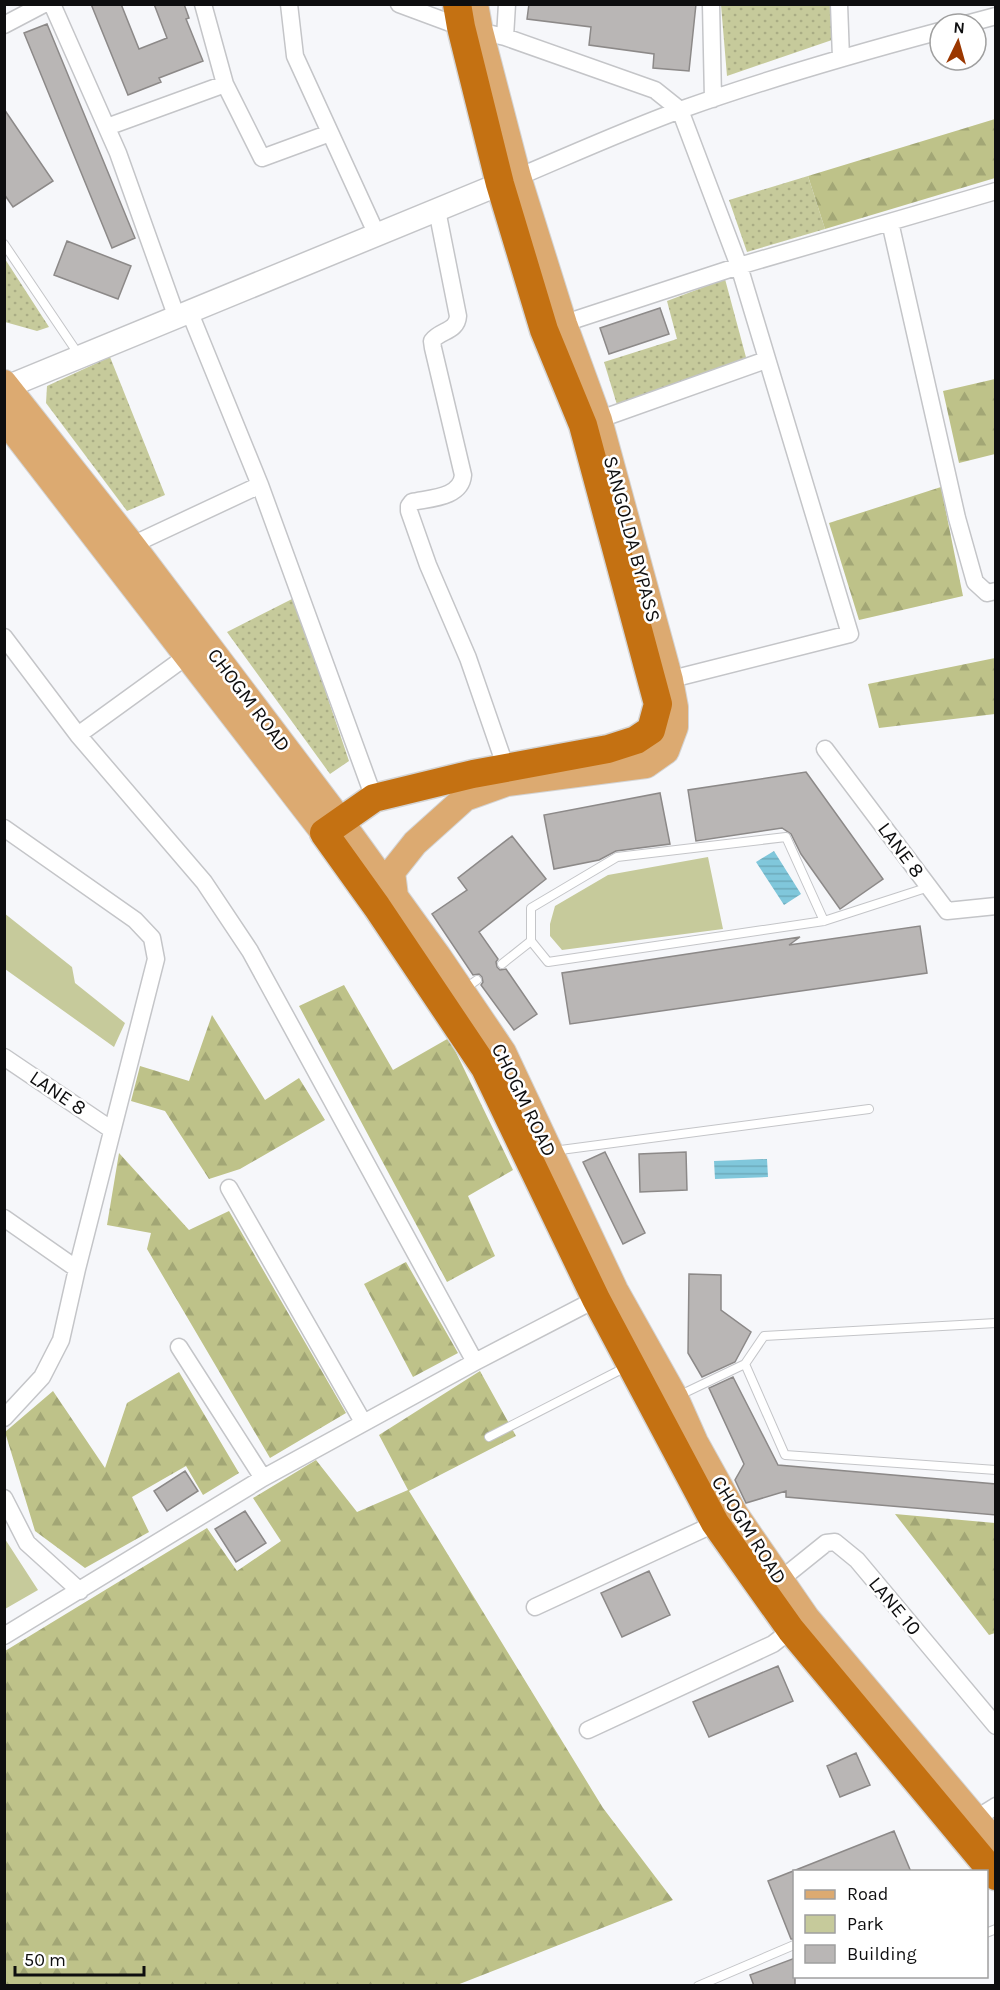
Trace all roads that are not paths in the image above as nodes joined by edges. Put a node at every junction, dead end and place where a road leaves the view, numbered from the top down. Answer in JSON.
{"nodes":[{"id":1,"x":44,"y":4,"type":"edge"},
{"id":2,"x":52,"y":4,"type":"edge"},
{"id":3,"x":204,"y":4,"type":"edge"},
{"id":4,"x":289,"y":4,"type":"edge"},
{"id":5,"x":399,"y":4,"type":"edge"},
{"id":6,"x":507,"y":4,"type":"edge"},
{"id":7,"x":711,"y":4,"type":"edge"},
{"id":8,"x":839,"y":4,"type":"edge"},
{"id":9,"x":468,"y":17,"type":"edge"},
{"id":10,"x":4,"y":25,"type":"edge"},
{"id":11,"x":928,"y":34,"type":"edge"},
{"id":12,"x":505,"y":37,"type":"junction"},
{"id":13,"x":841,"y":58,"type":"junction"},
{"id":14,"x":225,"y":84,"type":"junction"},
{"id":15,"x":713,"y":99,"type":"junction"},
{"id":16,"x":680,"y":110,"type":"junction"},
{"id":17,"x":106,"y":127,"type":"junction"},
{"id":18,"x":330,"y":133,"type":"junction"},
{"id":19,"x":509,"y":181,"type":"junction"},
{"id":20,"x":996,"y":191,"type":"edge"},
{"id":21,"x":437,"y":210,"type":"junction"},
{"id":22,"x":890,"y":222,"type":"junction"},
{"id":23,"x":377,"y":235,"type":"junction"},
{"id":24,"x":4,"y":244,"type":"edge"},
{"id":25,"x":739,"y":267,"type":"junction"},
{"id":26,"x":184,"y":315,"type":"junction"},
{"id":27,"x":554,"y":327,"type":"junction"},
{"id":28,"x":80,"y":356,"type":"junction"},
{"id":29,"x":766,"y":360,"type":"junction"},
{"id":30,"x":5,"y":386,"type":"edge"},
{"id":31,"x":4,"y":419,"type":"edge"},
{"id":32,"x":591,"y":422,"type":"junction"},
{"id":33,"x":260,"y":485,"type":"junction"},
{"id":34,"x":132,"y":545,"type":"junction"},
{"id":35,"x":996,"y":591,"type":"edge"},
{"id":36,"x":4,"y":637,"type":"edge"},
{"id":37,"x":187,"y":656,"type":"junction"},
{"id":38,"x":661,"y":682,"type":"junction"},
{"id":39,"x":78,"y":735,"type":"junction"},
{"id":40,"x":825,"y":749,"type":"dead end"},
{"id":41,"x":506,"y":768,"type":"junction"},
{"id":42,"x":374,"y":798,"type":"junction"},
{"id":43,"x":332,"y":827,"type":"junction"},
{"id":44,"x":4,"y":828,"type":"edge"},
{"id":45,"x":929,"y":887,"type":"junction"},
{"id":46,"x":394,"y":896,"type":"junction"},
{"id":47,"x":996,"y":906,"type":"edge"},
{"id":48,"x":825,"y":921,"type":"junction"},
{"id":49,"x":531,"y":941,"type":"junction"},
{"id":50,"x":502,"y":964,"type":"dead end"},
{"id":51,"x":4,"y":1057,"type":"edge"},
{"id":52,"x":869,"y":1109,"type":"dead end"},
{"id":53,"x":112,"y":1130,"type":"junction"},
{"id":54,"x":550,"y":1152,"type":"junction"},
{"id":55,"x":229,"y":1188,"type":"dead end"},
{"id":56,"x":4,"y":1218,"type":"edge"},
{"id":57,"x":76,"y":1269,"type":"junction"},
{"id":58,"x":606,"y":1294,"type":"junction"},
{"id":59,"x":996,"y":1323,"type":"edge"},
{"id":60,"x":179,"y":1347,"type":"dead end"},
{"id":61,"x":474,"y":1362,"type":"junction"},
{"id":62,"x":631,"y":1364,"type":"junction"},
{"id":63,"x":745,"y":1364,"type":"junction"},
{"id":64,"x":675,"y":1397,"type":"junction"},
{"id":65,"x":4,"y":1418,"type":"edge"},
{"id":66,"x":363,"y":1422,"type":"junction"},
{"id":67,"x":489,"y":1437,"type":"dead end"},
{"id":68,"x":996,"y":1470,"type":"edge"},
{"id":69,"x":263,"y":1478,"type":"junction"},
{"id":70,"x":4,"y":1498,"type":"edge"},
{"id":71,"x":725,"y":1519,"type":"junction"},
{"id":72,"x":780,"y":1580,"type":"junction"},
{"id":73,"x":80,"y":1591,"type":"junction"},
{"id":74,"x":535,"y":1607,"type":"dead end"},
{"id":75,"x":798,"y":1624,"type":"junction"},
{"id":76,"x":4,"y":1636,"type":"edge"},
{"id":77,"x":996,"y":1726,"type":"edge"},
{"id":78,"x":588,"y":1730,"type":"dead end"},
{"id":79,"x":985,"y":1812,"type":"edge"},
{"id":80,"x":991,"y":1863,"type":"edge"},
{"id":81,"x":793,"y":1946,"type":"edge"},
{"id":82,"x":698,"y":1986,"type":"edge"}],
"edges":[{"from":1,"to":10,"type":"street"},
{"from":2,"to":17,"type":"street"},
{"from":3,"to":14,"type":"street"},
{"from":4,"to":18,"type":"street"},
{"from":5,"to":9,"type":"street"},
{"from":6,"to":12,"type":"street"},
{"from":7,"to":15,"type":"street"},
{"from":8,"to":13,"type":"street"},
{"from":9,"to":12,"type":"street"},
{"from":9,"to":19,"type":"highway","name":"SANGOLDA BYPASS"},
{"from":11,"to":13,"type":"street"},
{"from":12,"to":16,"type":"street"},
{"from":13,"to":15,"type":"street"},
{"from":14,"to":17,"type":"street"},
{"from":14,"to":18,"type":"street"},
{"from":15,"to":16,"type":"street"},
{"from":16,"to":19,"type":"street"},
{"from":16,"to":25,"type":"street"},
{"from":17,"to":26,"type":"street"},
{"from":18,"to":23,"type":"street"},
{"from":19,"to":21,"type":"street"},
{"from":19,"to":27,"type":"highway","name":"SANGOLDA BYPASS"},
{"from":20,"to":22,"type":"street"},
{"from":21,"to":23,"type":"street"},
{"from":21,"to":41,"type":"street"},
{"from":22,"to":25,"type":"street"},
{"from":22,"to":35,"type":"street"},
{"from":23,"to":26,"type":"street"},
{"from":24,"to":28,"type":"lane"},
{"from":25,"to":27,"type":"street"},
{"from":25,"to":29,"type":"street"},
{"from":26,"to":28,"type":"street"},
{"from":26,"to":33,"type":"street"},
{"from":27,"to":32,"type":"highway","name":"SANGOLDA BYPASS"},
{"from":28,"to":30,"type":"street"},
{"from":29,"to":32,"type":"street"},
{"from":29,"to":38,"type":"street"},
{"from":30,"to":34,"type":"main road","name":"CHOGM ROAD"},
{"from":31,"to":37,"type":"main road","name":"CHOGM ROAD"},
{"from":32,"to":38,"type":"highway","name":"SANGOLDA BYPASS"},
{"from":33,"to":34,"type":"street"},
{"from":33,"to":42,"type":"street"},
{"from":34,"to":43,"type":"main road","name":"CHOGM ROAD"},
{"from":36,"to":39,"type":"street"},
{"from":37,"to":39,"type":"street"},
{"from":37,"to":43,"type":"main road","name":"CHOGM ROAD"},
{"from":38,"to":41,"type":"highway","name":"SANGOLDA BYPASS"},
{"from":38,"to":46,"type":"main road","name":"SANGOLDA BYPASS"},
{"from":39,"to":61,"type":"street"},
{"from":40,"to":45,"type":"street","name":"LANE 8"},
{"from":41,"to":42,"type":"highway","name":"SANGOLDA BYPASS"},
{"from":42,"to":43,"type":"highway","name":"SANGOLDA BYPASS"},
{"from":43,"to":46,"type":"main road","name":"CHOGM ROAD"},
{"from":43,"to":58,"type":"highway","name":"CHOGM ROAD"},
{"from":44,"to":53,"type":"street"},
{"from":45,"to":47,"type":"street","name":"LANE 8"},
{"from":45,"to":48,"type":"lane"},
{"from":46,"to":54,"type":"main road","name":"CHOGM ROAD"},
{"from":48,"to":49,"type":"lane"},
{"from":48,"to":49,"type":"lane"},
{"from":49,"to":50,"type":"lane"},
{"from":51,"to":53,"type":"street","name":"LANE 8"},
{"from":52,"to":54,"type":"lane"},
{"from":53,"to":57,"type":"street"},
{"from":54,"to":58,"type":"main road","name":"CHOGM ROAD"},
{"from":55,"to":66,"type":"street"},
{"from":56,"to":57,"type":"street"},
{"from":57,"to":65,"type":"street"},
{"from":58,"to":61,"type":"street"},
{"from":58,"to":62,"type":"highway","name":"CHOGM ROAD"},
{"from":58,"to":64,"type":"main road","name":"CHOGM ROAD"},
{"from":59,"to":63,"type":"lane"},
{"from":60,"to":69,"type":"street"},
{"from":61,"to":66,"type":"street"},
{"from":62,"to":67,"type":"lane"},
{"from":62,"to":71,"type":"highway","name":"CHOGM ROAD"},
{"from":63,"to":64,"type":"lane"},
{"from":63,"to":68,"type":"lane"},
{"from":64,"to":71,"type":"main road","name":"CHOGM ROAD"},
{"from":66,"to":69,"type":"street"},
{"from":69,"to":73,"type":"street"},
{"from":70,"to":73,"type":"street"},
{"from":71,"to":72,"type":"main road","name":"CHOGM ROAD"},
{"from":71,"to":74,"type":"street"},
{"from":71,"to":75,"type":"highway","name":"CHOGM ROAD"},
{"from":72,"to":75,"type":"main road","name":"CHOGM ROAD"},
{"from":72,"to":77,"type":"street","name":"LANE 10"},
{"from":73,"to":76,"type":"street"},
{"from":75,"to":78,"type":"street"},
{"from":75,"to":79,"type":"main road","name":"CHOGM ROAD"},
{"from":75,"to":80,"type":"highway","name":"CHOGM ROAD"},
{"from":79,"to":80,"type":"main road","name":"CHOGM ROAD"},
{"from":81,"to":82,"type":"lane"}]}
